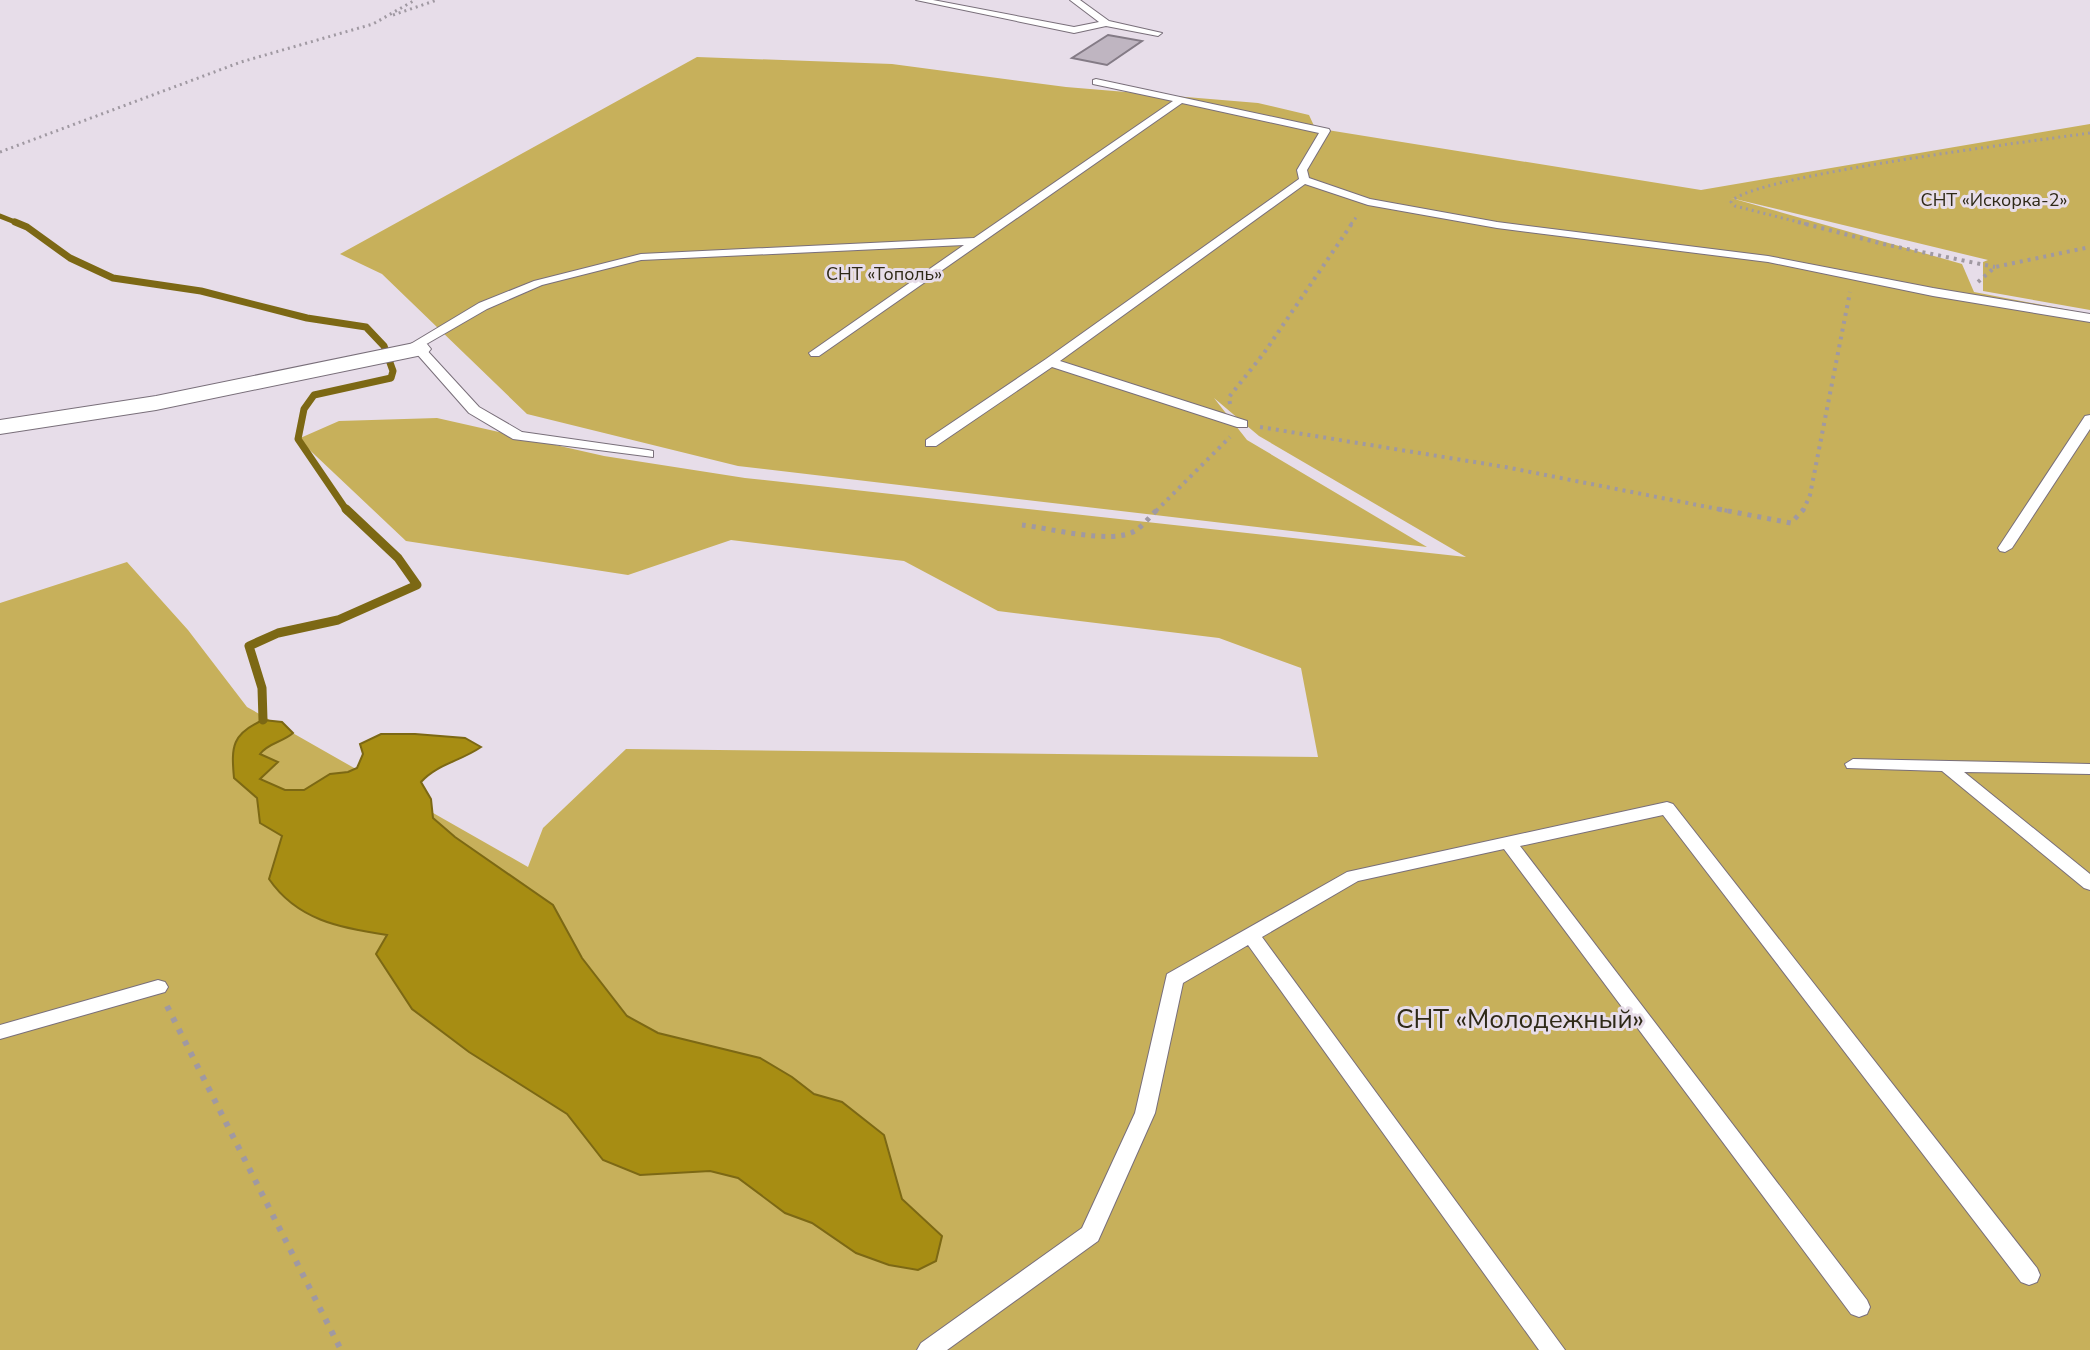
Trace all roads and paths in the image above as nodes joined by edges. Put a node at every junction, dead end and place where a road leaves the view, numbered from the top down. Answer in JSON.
{"nodes":[{"id":1,"x":415,"y":0,"type":"edge"},
{"id":2,"x":437,"y":0,"type":"edge"},
{"id":3,"x":920,"y":0,"type":"edge"},
{"id":4,"x":1074,"y":0,"type":"edge"},
{"id":5,"x":381,"y":20,"type":"junction"},
{"id":6,"x":1106,"y":23,"type":"junction"},
{"id":7,"x":1158,"y":33,"type":"dead end"},
{"id":8,"x":1110,"y":76,"type":"dead end"},
{"id":9,"x":1181,"y":100,"type":"junction"},
{"id":10,"x":2090,"y":133,"type":"edge"},
{"id":11,"x":0,"y":152,"type":"edge"},
{"id":12,"x":1304,"y":180,"type":"junction"},
{"id":13,"x":976,"y":241,"type":"junction"},
{"id":14,"x":2090,"y":247,"type":"edge"},
{"id":15,"x":1995,"y":267,"type":"junction"},
{"id":16,"x":1853,"y":275,"type":"junction"},
{"id":17,"x":1961,"y":297,"type":"junction"},
{"id":18,"x":2090,"y":318,"type":"edge"},
{"id":19,"x":411,"y":351,"type":"junction"},
{"id":20,"x":815,"y":353,"type":"dead end"},
{"id":21,"x":1050,"y":362,"type":"junction"},
{"id":22,"x":2090,"y":419,"type":"edge"},
{"id":23,"x":1242,"y":424,"type":"joint"},
{"id":24,"x":0,"y":427,"type":"edge"},
{"id":25,"x":931,"y":443,"type":"dead end"},
{"id":26,"x":648,"y":454,"type":"dead end"},
{"id":27,"x":2005,"y":548,"type":"dead end"},
{"id":28,"x":1853,"y":764,"type":"dead end"},
{"id":29,"x":1946,"y":766,"type":"junction"},
{"id":30,"x":2090,"y":769,"type":"edge"},
{"id":31,"x":1508,"y":842,"type":"junction"},
{"id":32,"x":2090,"y":884,"type":"edge"},
{"id":33,"x":1251,"y":935,"type":"junction"},
{"id":34,"x":158,"y":987,"type":"joint"},
{"id":35,"x":0,"y":1032,"type":"edge"},
{"id":36,"x":2029,"y":1275,"type":"dead end"},
{"id":37,"x":1859,"y":1307,"type":"dead end"},
{"id":38,"x":341,"y":1350,"type":"edge"},
{"id":39,"x":929,"y":1350,"type":"edge"},
{"id":40,"x":1553,"y":1350,"type":"edge"}],
"edges":[{"from":1,"to":5,"type":"path"},
{"from":2,"to":5,"type":"path"},
{"from":3,"to":6,"type":"lane"},
{"from":4,"to":6,"type":"lane"},
{"from":5,"to":11,"type":"path"},
{"from":6,"to":7,"type":"lane"},
{"from":8,"to":9,"type":"lane"},
{"from":9,"to":12,"type":"lane"},
{"from":9,"to":13,"type":"lane"},
{"from":10,"to":15,"type":"path"},
{"from":12,"to":16,"type":"lane"},
{"from":12,"to":21,"type":"lane"},
{"from":13,"to":19,"type":"lane"},
{"from":13,"to":20,"type":"lane"},
{"from":14,"to":15,"type":"path"},
{"from":15,"to":17,"type":"path"},
{"from":16,"to":17,"type":"lane"},
{"from":16,"to":23,"type":"path"},
{"from":17,"to":18,"type":"lane"},
{"from":19,"to":24,"type":"street"},
{"from":19,"to":26,"type":"lane"},
{"from":21,"to":23,"type":"lane"},
{"from":21,"to":25,"type":"lane"},
{"from":22,"to":27,"type":"lane"},
{"from":28,"to":29,"type":"lane"},
{"from":29,"to":30,"type":"lane"},
{"from":29,"to":32,"type":"lane"},
{"from":31,"to":33,"type":"lane"},
{"from":31,"to":36,"type":"lane"},
{"from":31,"to":37,"type":"lane"},
{"from":33,"to":39,"type":"lane"},
{"from":33,"to":40,"type":"lane"},
{"from":34,"to":35,"type":"lane"},
{"from":34,"to":38,"type":"path"}]}
